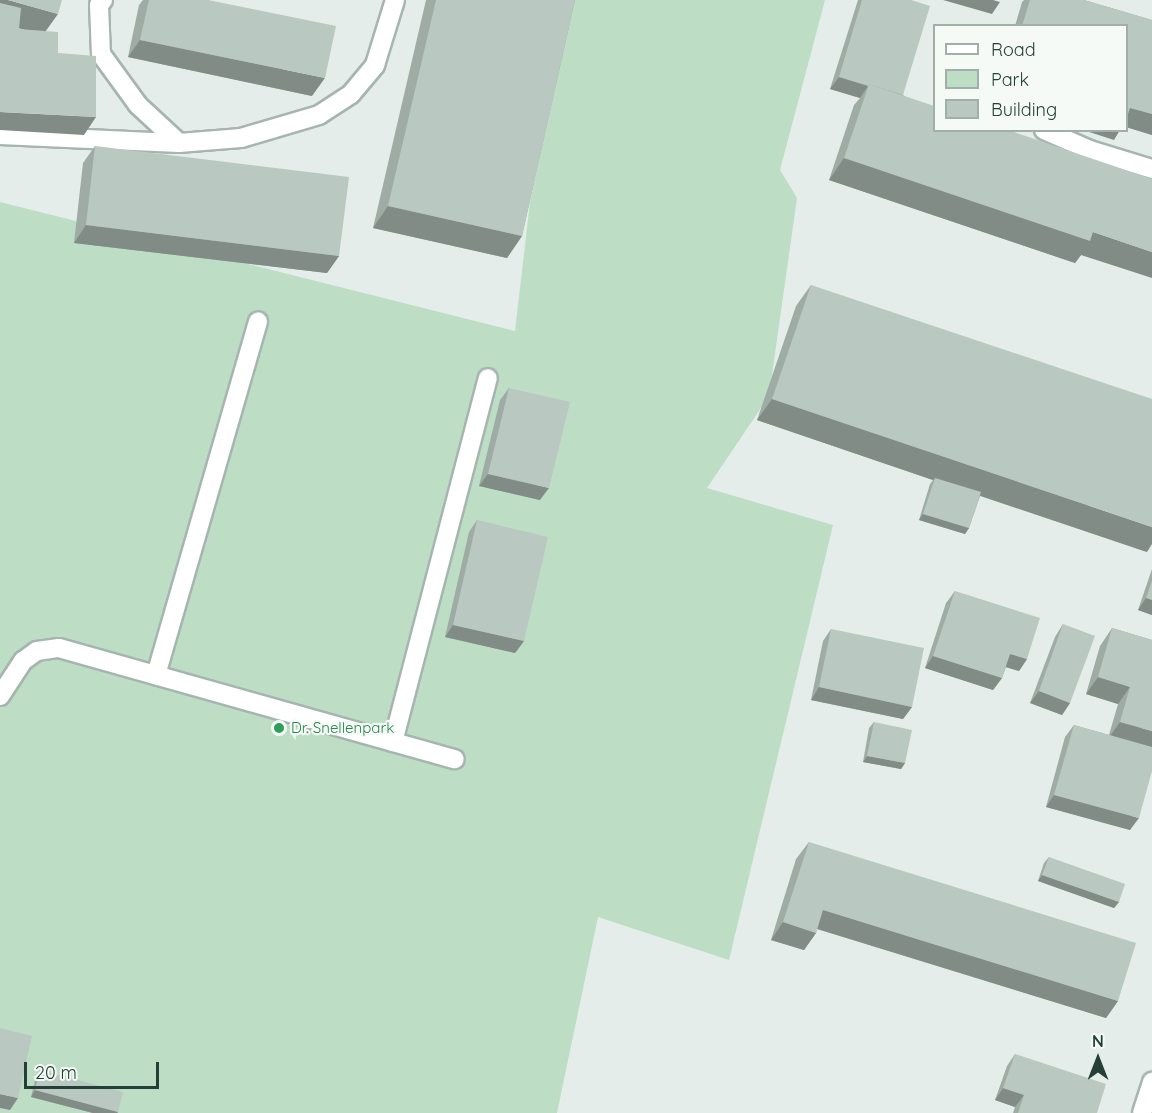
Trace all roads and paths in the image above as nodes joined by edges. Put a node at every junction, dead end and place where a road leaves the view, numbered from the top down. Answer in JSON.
{"nodes":[{"id":1,"x":103,"y":0,"type":"edge"},
{"id":2,"x":395,"y":0,"type":"edge"},
{"id":3,"x":1050,"y":132,"type":"edge"},
{"id":4,"x":0,"y":135,"type":"edge"},
{"id":5,"x":179,"y":143,"type":"junction"},
{"id":6,"x":1152,"y":169,"type":"edge"},
{"id":7,"x":258,"y":321,"type":"dead end"},
{"id":8,"x":488,"y":378,"type":"dead end"},
{"id":9,"x":156,"y":675,"type":"junction"},
{"id":10,"x":0,"y":696,"type":"edge"},
{"id":11,"x":393,"y":742,"type":"junction"},
{"id":12,"x":454,"y":759,"type":"dead end"},
{"id":13,"x":1152,"y":1082,"type":"edge"},
{"id":14,"x":1142,"y":1113,"type":"edge"}],
"edges":[{"from":1,"to":5,"type":"street"},
{"from":2,"to":5,"type":"street"},
{"from":3,"to":6,"type":"street"},
{"from":4,"to":5,"type":"street"},
{"from":7,"to":9,"type":"street"},
{"from":8,"to":11,"type":"street"},
{"from":9,"to":10,"type":"street"},
{"from":9,"to":11,"type":"street"},
{"from":11,"to":12,"type":"street"},
{"from":13,"to":14,"type":"street"}]}
